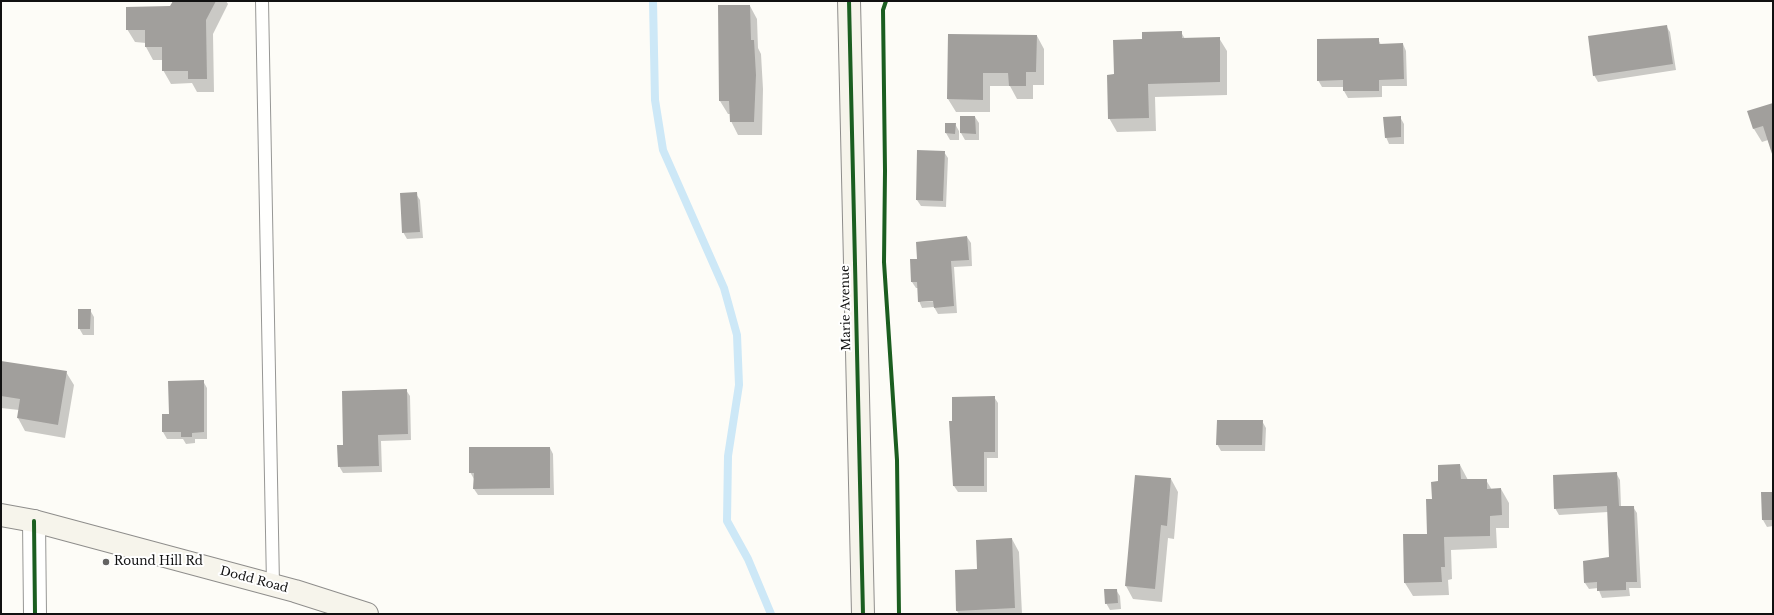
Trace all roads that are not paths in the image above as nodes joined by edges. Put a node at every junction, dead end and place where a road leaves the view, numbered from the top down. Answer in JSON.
{"nodes":[{"id":1,"x":262,"y":1,"type":"edge"},
{"id":2,"x":849,"y":1,"type":"edge"},
{"id":3,"x":1,"y":515,"type":"edge"},
{"id":4,"x":34,"y":521,"type":"junction"},
{"id":5,"x":273,"y":585,"type":"junction"},
{"id":6,"x":36,"y":614,"type":"edge"},
{"id":7,"x":366,"y":614,"type":"edge"},
{"id":8,"x":863,"y":614,"type":"edge"}],
"edges":[{"from":1,"to":5,"type":"lane"},
{"from":2,"to":8,"type":"street","name":"Marie Avenue"},
{"from":3,"to":4,"type":"street","name":"Dodd Road"},
{"from":4,"to":5,"type":"street","name":"Dodd Road"},
{"from":4,"to":6,"type":"street"},
{"from":5,"to":7,"type":"street","name":"Dodd Road"}]}
